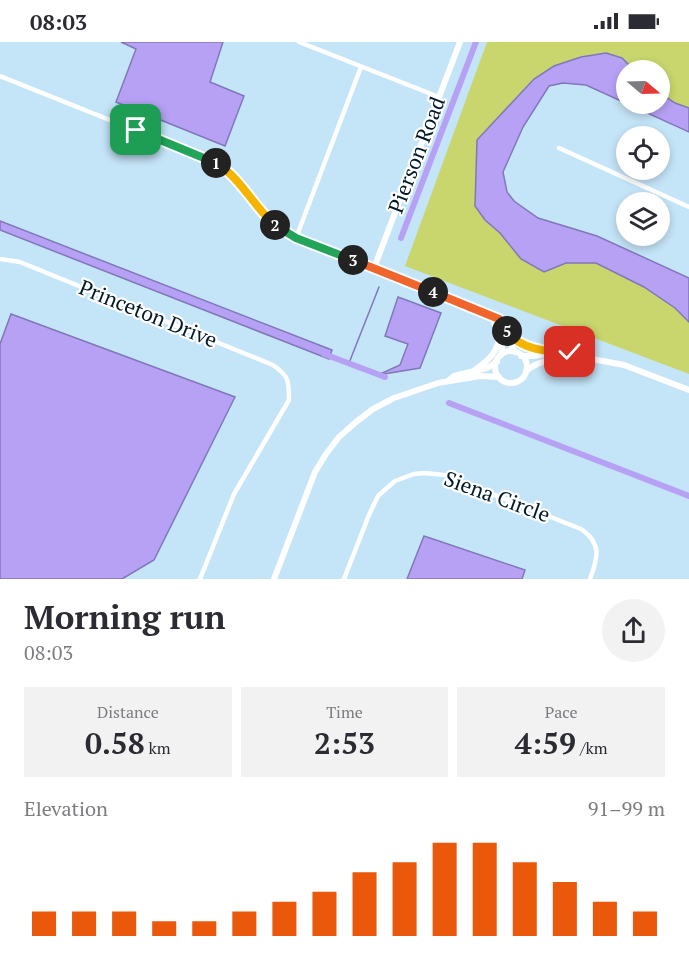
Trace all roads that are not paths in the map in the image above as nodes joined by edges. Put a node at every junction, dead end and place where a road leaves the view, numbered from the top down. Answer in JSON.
{"nodes":[{"id":1,"x":299,"y":42,"type":"edge"},
{"id":2,"x":460,"y":42,"type":"edge"},
{"id":3,"x":361,"y":66,"type":"junction"},
{"id":4,"x":0,"y":76,"type":"edge"},
{"id":5,"x":439,"y":97,"type":"junction"},
{"id":6,"x":559,"y":148,"type":"dead end"},
{"id":7,"x":689,"y":207,"type":"edge"},
{"id":8,"x":296,"y":238,"type":"junction"},
{"id":9,"x":0,"y":259,"type":"edge"},
{"id":10,"x":374,"y":268,"type":"junction"},
{"id":11,"x":502,"y":331,"type":"junction"},
{"id":12,"x":566,"y":352,"type":"junction"},
{"id":13,"x":518,"y":354,"type":"junction"},
{"id":14,"x":501,"y":355,"type":"junction"},
{"id":15,"x":576,"y":356,"type":"junction"},
{"id":16,"x":497,"y":362,"type":"junction"},
{"id":17,"x":526,"y":371,"type":"junction"},
{"id":18,"x":471,"y":372,"type":"junction"},
{"id":19,"x":499,"y":377,"type":"junction"},
{"id":20,"x":446,"y":382,"type":"junction"},
{"id":21,"x":689,"y":390,"type":"edge"},
{"id":22,"x":200,"y":579,"type":"edge"},
{"id":23,"x":274,"y":579,"type":"edge"},
{"id":24,"x":344,"y":579,"type":"edge"},
{"id":25,"x":590,"y":579,"type":"edge"}],
"edges":[{"from":1,"to":3,"type":"street"},
{"from":2,"to":5,"type":"street","name":"Pierson Road"},
{"from":3,"to":5,"type":"street"},
{"from":3,"to":8,"type":"street"},
{"from":4,"to":8,"type":"street"},
{"from":5,"to":10,"type":"street","name":"Pierson Road"},
{"from":6,"to":7,"type":"street"},
{"from":8,"to":10,"type":"street"},
{"from":9,"to":22,"type":"street","name":"Princeton Drive"},
{"from":10,"to":11,"type":"street"},
{"from":11,"to":12,"type":"street"},
{"from":11,"to":13,"type":"street"},
{"from":11,"to":14,"type":"street"},
{"from":11,"to":18,"type":"street"},
{"from":12,"to":13,"type":"street"},
{"from":12,"to":15,"type":"street"},
{"from":13,"to":14,"type":"street"},
{"from":13,"to":17,"type":"street"},
{"from":14,"to":16,"type":"street"},
{"from":15,"to":17,"type":"street"},
{"from":15,"to":21,"type":"street"},
{"from":16,"to":18,"type":"street"},
{"from":16,"to":19,"type":"street"},
{"from":17,"to":19,"type":"street"},
{"from":18,"to":20,"type":"street"},
{"from":19,"to":20,"type":"street"},
{"from":20,"to":23,"type":"street"},
{"from":24,"to":25,"type":"street","name":"Siena Circle"}]}
